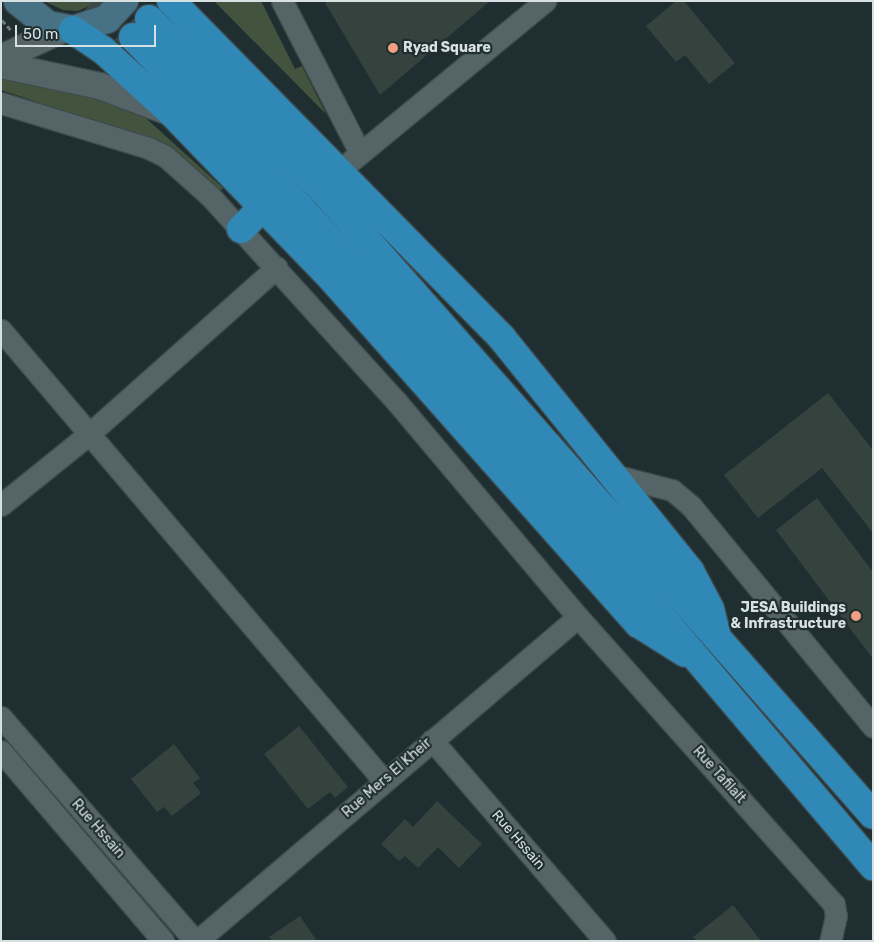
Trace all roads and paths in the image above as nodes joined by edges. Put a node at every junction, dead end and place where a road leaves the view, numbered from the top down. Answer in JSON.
{"nodes":[{"id":1,"x":18,"y":1,"type":"edge"},
{"id":2,"x":124,"y":1,"type":"edge"},
{"id":3,"x":171,"y":1,"type":"edge"},
{"id":4,"x":196,"y":1,"type":"edge"},
{"id":5,"x":282,"y":1,"type":"edge"},
{"id":6,"x":545,"y":1,"type":"edge"},
{"id":7,"x":141,"y":28,"type":"tunnel mouth"},
{"id":8,"x":69,"y":29,"type":"junction"},
{"id":9,"x":1,"y":58,"type":"edge"},
{"id":10,"x":1,"y":66,"type":"edge"},
{"id":11,"x":251,"y":80,"type":"junction"},
{"id":12,"x":1,"y":103,"type":"edge"},
{"id":13,"x":172,"y":113,"type":"junction"},
{"id":14,"x":350,"y":161,"type":"junction"},
{"id":15,"x":263,"y":207,"type":"junction"},
{"id":16,"x":241,"y":229,"type":"junction"},
{"id":17,"x":277,"y":267,"type":"junction"},
{"id":18,"x":1,"y":330,"type":"edge"},
{"id":19,"x":89,"y":434,"type":"junction"},
{"id":20,"x":617,"y":476,"type":"junction"},
{"id":21,"x":1,"y":505,"type":"edge"},
{"id":22,"x":578,"y":617,"type":"junction"},
{"id":23,"x":707,"y":650,"type":"junction"},
{"id":24,"x":1,"y":717,"type":"edge"},
{"id":25,"x":873,"y":727,"type":"edge"},
{"id":26,"x":432,"y":740,"type":"junction"},
{"id":27,"x":1,"y":751,"type":"edge"},
{"id":28,"x":384,"y":781,"type":"junction"},
{"id":29,"x":873,"y":815,"type":"edge"},
{"id":30,"x":873,"y":866,"type":"edge"},
{"id":31,"x":207,"y":937,"type":"edge"},
{"id":32,"x":829,"y":939,"type":"edge"},
{"id":33,"x":163,"y":941,"type":"edge"},
{"id":34,"x":605,"y":941,"type":"edge"}],
"edges":[{"from":1,"to":8,"type":"main road"},
{"from":2,"to":8,"type":"main road"},
{"from":3,"to":11,"type":"highway"},
{"from":4,"to":11,"type":"highway"},
{"from":5,"to":14,"type":"street"},
{"from":6,"to":14,"type":"street"},
{"from":7,"to":23,"type":"highway"},
{"from":8,"to":9,"type":"street"},
{"from":8,"to":13,"type":"highway"},
{"from":10,"to":13,"type":"street"},
{"from":11,"to":14,"type":"highway"},
{"from":12,"to":16,"type":"street","name":"Rue Tafilalt"},
{"from":13,"to":15,"type":"highway"},
{"from":14,"to":20,"type":"highway"},
{"from":15,"to":16,"type":"highway"},
{"from":15,"to":23,"type":"highway"},
{"from":16,"to":17,"type":"street","name":"Rue Tafilalt"},
{"from":17,"to":19,"type":"street"},
{"from":17,"to":22,"type":"street","name":"Rue Tafilalt"},
{"from":18,"to":19,"type":"street"},
{"from":19,"to":21,"type":"street"},
{"from":19,"to":28,"type":"street"},
{"from":20,"to":23,"type":"highway"},
{"from":20,"to":25,"type":"street"},
{"from":22,"to":26,"type":"street","name":"Rue Mers El Kheir"},
{"from":22,"to":32,"type":"street","name":"Rue Tafilalt"},
{"from":23,"to":29,"type":"highway"},
{"from":23,"to":30,"type":"highway"},
{"from":24,"to":31,"type":"street","name":"Rue Hssain"},
{"from":26,"to":28,"type":"street","name":"Rue Mers El Kheir"},
{"from":26,"to":34,"type":"street","name":"Rue Hssain"},
{"from":27,"to":33,"type":"street","name":"Rue Hssain"},
{"from":28,"to":31,"type":"street","name":"Rue Mers El Kheir"}]}
